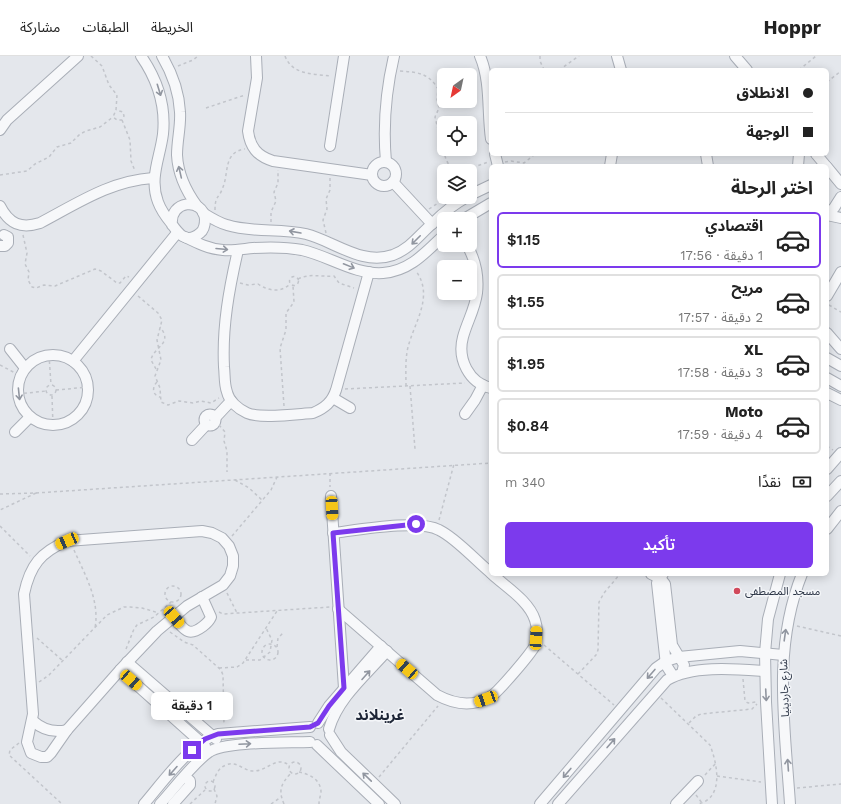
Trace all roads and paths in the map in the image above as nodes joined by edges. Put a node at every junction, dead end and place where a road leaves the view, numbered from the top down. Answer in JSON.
{"nodes":[{"id":1,"x":78,"y":56,"type":"edge"},
{"id":2,"x":91,"y":56,"type":"edge"},
{"id":3,"x":141,"y":56,"type":"edge"},
{"id":4,"x":162,"y":56,"type":"edge"},
{"id":5,"x":198,"y":56,"type":"edge"},
{"id":6,"x":256,"y":56,"type":"edge"},
{"id":7,"x":285,"y":56,"type":"edge"},
{"id":8,"x":344,"y":56,"type":"edge"},
{"id":9,"x":394,"y":56,"type":"edge"},
{"id":10,"x":480,"y":56,"type":"edge"},
{"id":11,"x":540,"y":56,"type":"edge"},
{"id":12,"x":579,"y":56,"type":"edge"},
{"id":13,"x":617,"y":56,"type":"edge"},
{"id":14,"x":735,"y":56,"type":"edge"},
{"id":15,"x":816,"y":56,"type":"edge"},
{"id":16,"x":169,"y":67,"type":"junction"},
{"id":17,"x":543,"y":68,"type":"edge"},
{"id":18,"x":562,"y":68,"type":"edge"},
{"id":19,"x":620,"y":68,"type":"edge"},
{"id":20,"x":745,"y":68,"type":"edge"},
{"id":21,"x":801,"y":68,"type":"edge"},
{"id":22,"x":391,"y":71,"type":"junction"},
{"id":23,"x":841,"y":71,"type":"edge"},
{"id":24,"x":340,"y":78,"type":"junction"},
{"id":25,"x":829,"y":80,"type":"edge"},
{"id":26,"x":254,"y":92,"type":"junction"},
{"id":27,"x":206,"y":108,"type":"dead end"},
{"id":28,"x":116,"y":110,"type":"junction"},
{"id":29,"x":489,"y":116,"type":"edge"},
{"id":30,"x":113,"y":117,"type":"junction"},
{"id":31,"x":122,"y":120,"type":"junction"},
{"id":32,"x":0,"y":130,"type":"edge"},
{"id":33,"x":330,"y":146,"type":"dead end"},
{"id":34,"x":252,"y":147,"type":"junction"},
{"id":35,"x":533,"y":156,"type":"edge"},
{"id":36,"x":818,"y":156,"type":"edge"},
{"id":37,"x":497,"y":161,"type":"edge"},
{"id":38,"x":279,"y":162,"type":"junction"},
{"id":39,"x":386,"y":162,"type":"junction"},
{"id":40,"x":448,"y":164,"type":"edge"},
{"id":41,"x":825,"y":164,"type":"edge"},
{"id":42,"x":477,"y":166,"type":"edge"},
{"id":43,"x":331,"y":169,"type":"junction"},
{"id":44,"x":831,"y":171,"type":"edge"},
{"id":45,"x":0,"y":175,"type":"edge"},
{"id":46,"x":372,"y":175,"type":"junction"},
{"id":47,"x":153,"y":178,"type":"junction"},
{"id":48,"x":141,"y":179,"type":"junction"},
{"id":49,"x":393,"y":182,"type":"junction"},
{"id":50,"x":841,"y":184,"type":"edge"},
{"id":51,"x":489,"y":186,"type":"edge"},
{"id":52,"x":477,"y":192,"type":"edge"},
{"id":53,"x":841,"y":197,"type":"edge"},
{"id":54,"x":437,"y":204,"type":"edge"},
{"id":55,"x":458,"y":204,"type":"edge"},
{"id":56,"x":489,"y":204,"type":"edge"},
{"id":57,"x":0,"y":206,"type":"edge"},
{"id":58,"x":200,"y":210,"type":"junction"},
{"id":59,"x":476,"y":212,"type":"edge"},
{"id":60,"x":829,"y":212,"type":"edge"},
{"id":61,"x":422,"y":214,"type":"junction"},
{"id":62,"x":829,"y":215,"type":"edge"},
{"id":63,"x":841,"y":218,"type":"edge"},
{"id":64,"x":215,"y":220,"type":"junction"},
{"id":65,"x":12,"y":222,"type":"junction"},
{"id":66,"x":432,"y":224,"type":"junction"},
{"id":67,"x":22,"y":225,"type":"junction"},
{"id":68,"x":272,"y":230,"type":"junction"},
{"id":69,"x":178,"y":232,"type":"junction"},
{"id":70,"x":2,"y":235,"type":"edge"},
{"id":71,"x":326,"y":240,"type":"junction"},
{"id":72,"x":437,"y":241,"type":"edge"},
{"id":73,"x":0,"y":246,"type":"edge"},
{"id":74,"x":238,"y":250,"type":"junction"},
{"id":75,"x":471,"y":252,"type":"edge"},
{"id":76,"x":411,"y":265,"type":"junction"},
{"id":77,"x":369,"y":272,"type":"junction"},
{"id":78,"x":841,"y":272,"type":"edge"},
{"id":79,"x":298,"y":279,"type":"junction"},
{"id":80,"x":138,"y":281,"type":"junction"},
{"id":81,"x":231,"y":282,"type":"junction"},
{"id":82,"x":290,"y":284,"type":"junction"},
{"id":83,"x":293,"y":286,"type":"junction"},
{"id":84,"x":131,"y":290,"type":"junction"},
{"id":85,"x":364,"y":290,"type":"junction"},
{"id":86,"x":829,"y":293,"type":"edge"},
{"id":87,"x":829,"y":305,"type":"edge"},
{"id":88,"x":841,"y":312,"type":"edge"},
{"id":89,"x":160,"y":327,"type":"junction"},
{"id":90,"x":829,"y":335,"type":"edge"},
{"id":91,"x":10,"y":349,"type":"dead end"},
{"id":92,"x":158,"y":349,"type":"junction"},
{"id":93,"x":841,"y":349,"type":"edge"},
{"id":94,"x":49,"y":355,"type":"junction"},
{"id":95,"x":829,"y":359,"type":"edge"},
{"id":96,"x":73,"y":361,"type":"junction"},
{"id":97,"x":0,"y":365,"type":"edge"},
{"id":98,"x":841,"y":366,"type":"edge"},
{"id":99,"x":157,"y":369,"type":"junction"},
{"id":100,"x":23,"y":372,"type":"junction"},
{"id":101,"x":829,"y":379,"type":"edge"},
{"id":102,"x":157,"y":382,"type":"junction"},
{"id":103,"x":51,"y":385,"type":"junction"},
{"id":104,"x":484,"y":385,"type":"edge"},
{"id":105,"x":406,"y":386,"type":"junction"},
{"id":106,"x":410,"y":386,"type":"junction"},
{"id":107,"x":841,"y":386,"type":"edge"},
{"id":108,"x":89,"y":387,"type":"junction"},
{"id":109,"x":56,"y":390,"type":"junction"},
{"id":110,"x":46,"y":391,"type":"junction"},
{"id":111,"x":18,"y":394,"type":"junction"},
{"id":112,"x":335,"y":394,"type":"junction"},
{"id":113,"x":829,"y":394,"type":"edge"},
{"id":114,"x":52,"y":395,"type":"junction"},
{"id":115,"x":160,"y":397,"type":"junction"},
{"id":116,"x":229,"y":397,"type":"junction"},
{"id":117,"x":841,"y":400,"type":"edge"},
{"id":118,"x":350,"y":408,"type":"dead end"},
{"id":119,"x":284,"y":414,"type":"junction"},
{"id":120,"x":465,"y":414,"type":"dead end"},
{"id":121,"x":30,"y":417,"type":"junction"},
{"id":122,"x":212,"y":422,"type":"junction"},
{"id":123,"x":53,"y":426,"type":"junction"},
{"id":124,"x":15,"y":432,"type":"dead end"},
{"id":125,"x":192,"y":440,"type":"dead end"},
{"id":126,"x":415,"y":449,"type":"dead end"},
{"id":127,"x":841,"y":453,"type":"edge"},
{"id":128,"x":489,"y":463,"type":"edge"},
{"id":129,"x":454,"y":464,"type":"junction"},
{"id":130,"x":829,"y":467,"type":"edge"},
{"id":131,"x":227,"y":472,"type":"dead end"},
{"id":132,"x":330,"y":473,"type":"junction"},
{"id":133,"x":277,"y":477,"type":"junction"},
{"id":134,"x":234,"y":479,"type":"junction"},
{"id":135,"x":841,"y":480,"type":"edge"},
{"id":136,"x":36,"y":493,"type":"junction"},
{"id":137,"x":0,"y":494,"type":"edge"},
{"id":138,"x":829,"y":494,"type":"edge"},
{"id":139,"x":331,"y":496,"type":"joint"},
{"id":140,"x":262,"y":500,"type":"junction"},
{"id":141,"x":0,"y":510,"type":"edge"},
{"id":142,"x":841,"y":511,"type":"edge"},
{"id":143,"x":0,"y":526,"type":"edge"},
{"id":144,"x":432,"y":526,"type":"junction"},
{"id":145,"x":829,"y":526,"type":"edge"},
{"id":146,"x":333,"y":533,"type":"junction"},
{"id":147,"x":233,"y":539,"type":"dead end"},
{"id":148,"x":67,"y":541,"type":"junction"},
{"id":149,"x":33,"y":566,"type":"junction"},
{"id":150,"x":489,"y":572,"type":"edge"},
{"id":151,"x":493,"y":576,"type":"edge"},
{"id":152,"x":618,"y":576,"type":"edge"},
{"id":153,"x":658,"y":576,"type":"edge"},
{"id":154,"x":659,"y":576,"type":"edge"},
{"id":155,"x":779,"y":576,"type":"edge"},
{"id":156,"x":801,"y":576,"type":"edge"},
{"id":157,"x":222,"y":594,"type":"dead end"},
{"id":158,"x":202,"y":597,"type":"junction"},
{"id":159,"x":171,"y":602,"type":"junction"},
{"id":160,"x":338,"y":608,"type":"junction"},
{"id":161,"x":277,"y":610,"type":"junction"},
{"id":162,"x":218,"y":611,"type":"dead end"},
{"id":163,"x":159,"y":613,"type":"junction"},
{"id":164,"x":237,"y":613,"type":"junction"},
{"id":165,"x":174,"y":617,"type":"junction"},
{"id":166,"x":787,"y":624,"type":"junction"},
{"id":167,"x":95,"y":628,"type":"junction"},
{"id":168,"x":266,"y":628,"type":"junction"},
{"id":169,"x":27,"y":630,"type":"junction"},
{"id":170,"x":157,"y":631,"type":"junction"},
{"id":171,"x":283,"y":633,"type":"dead end"},
{"id":172,"x":841,"y":636,"type":"edge"},
{"id":173,"x":536,"y":638,"type":"junction"},
{"id":174,"x":272,"y":644,"type":"junction"},
{"id":175,"x":277,"y":647,"type":"junction"},
{"id":176,"x":384,"y":649,"type":"junction"},
{"id":177,"x":125,"y":652,"type":"dead end"},
{"id":178,"x":765,"y":653,"type":"junction"},
{"id":179,"x":722,"y":654,"type":"junction"},
{"id":180,"x":710,"y":655,"type":"junction"},
{"id":181,"x":783,"y":655,"type":"junction"},
{"id":182,"x":679,"y":657,"type":"junction"},
{"id":183,"x":264,"y":658,"type":"junction"},
{"id":184,"x":246,"y":660,"type":"junction"},
{"id":185,"x":63,"y":661,"type":"junction"},
{"id":186,"x":666,"y":661,"type":"junction"},
{"id":187,"x":127,"y":662,"type":"junction"},
{"id":188,"x":219,"y":668,"type":"junction"},
{"id":189,"x":723,"y":669,"type":"junction"},
{"id":190,"x":743,"y":669,"type":"junction"},
{"id":191,"x":120,"y":670,"type":"junction"},
{"id":192,"x":712,"y":670,"type":"junction"},
{"id":193,"x":764,"y":671,"type":"junction"},
{"id":194,"x":578,"y":674,"type":"junction"},
{"id":195,"x":678,"y":675,"type":"junction"},
{"id":196,"x":31,"y":685,"type":"junction"},
{"id":197,"x":344,"y":688,"type":"junction"},
{"id":198,"x":657,"y":690,"type":"junction"},
{"id":199,"x":446,"y":700,"type":"junction"},
{"id":200,"x":761,"y":702,"type":"junction"},
{"id":201,"x":620,"y":710,"type":"junction"},
{"id":202,"x":33,"y":721,"type":"junction"},
{"id":203,"x":688,"y":724,"type":"junction"},
{"id":204,"x":314,"y":725,"type":"junction"},
{"id":205,"x":68,"y":730,"type":"junction"},
{"id":206,"x":329,"y":732,"type":"junction"},
{"id":207,"x":224,"y":733,"type":"junction"},
{"id":208,"x":213,"y":735,"type":"junction"},
{"id":209,"x":29,"y":737,"type":"junction"},
{"id":210,"x":201,"y":741,"type":"junction"},
{"id":211,"x":313,"y":743,"type":"junction"},
{"id":212,"x":223,"y":746,"type":"junction"},
{"id":213,"x":210,"y":751,"type":"junction"},
{"id":214,"x":716,"y":763,"type":"junction"},
{"id":215,"x":289,"y":765,"type":"junction"},
{"id":216,"x":299,"y":772,"type":"junction"},
{"id":217,"x":291,"y":773,"type":"junction"},
{"id":218,"x":717,"y":776,"type":"junction"},
{"id":219,"x":185,"y":777,"type":"junction"},
{"id":220,"x":698,"y":781,"type":"joint"},
{"id":221,"x":213,"y":782,"type":"junction"},
{"id":222,"x":374,"y":783,"type":"junction"},
{"id":223,"x":771,"y":783,"type":"junction"},
{"id":224,"x":841,"y":784,"type":"edge"},
{"id":225,"x":789,"y":788,"type":"junction"},
{"id":226,"x":205,"y":789,"type":"junction"},
{"id":227,"x":214,"y":790,"type":"junction"},
{"id":228,"x":281,"y":797,"type":"junction"},
{"id":229,"x":62,"y":804,"type":"edge"},
{"id":230,"x":144,"y":804,"type":"edge"},
{"id":231,"x":160,"y":804,"type":"edge"},
{"id":232,"x":173,"y":804,"type":"edge"},
{"id":233,"x":190,"y":804,"type":"edge"},
{"id":234,"x":215,"y":804,"type":"edge"},
{"id":235,"x":272,"y":804,"type":"edge"},
{"id":236,"x":284,"y":804,"type":"edge"},
{"id":237,"x":319,"y":804,"type":"edge"},
{"id":238,"x":379,"y":804,"type":"edge"},
{"id":239,"x":395,"y":804,"type":"edge"},
{"id":240,"x":540,"y":804,"type":"edge"},
{"id":241,"x":558,"y":804,"type":"edge"},
{"id":242,"x":676,"y":804,"type":"edge"},
{"id":243,"x":698,"y":804,"type":"edge"},
{"id":244,"x":772,"y":804,"type":"edge"},
{"id":245,"x":790,"y":804,"type":"edge"}],
"edges":[{"from":1,"to":32,"type":"street"},
{"from":2,"to":28,"type":"path"},
{"from":3,"to":47,"type":"street","one_way":true},
{"from":4,"to":16,"type":"street"},
{"from":5,"to":16,"type":"path"},
{"from":6,"to":26,"type":"street"},
{"from":7,"to":24,"type":"path"},
{"from":8,"to":24,"type":"street"},
{"from":9,"to":22,"type":"street"},
{"from":10,"to":29,"type":"street"},
{"from":11,"to":17,"type":"path"},
{"from":12,"to":18,"type":"path"},
{"from":13,"to":19,"type":"street"},
{"from":14,"to":20,"type":"street"},
{"from":15,"to":21,"type":"path"},
{"from":58,"to":16,"type":"street","one_way":true},
{"from":22,"to":39,"type":"street"},
{"from":22,"to":40,"type":"path"},
{"from":23,"to":25,"type":"path"},
{"from":24,"to":33,"type":"street"},
{"from":26,"to":27,"type":"path"},
{"from":26,"to":34,"type":"street"},
{"from":28,"to":30,"type":"path"},
{"from":28,"to":31,"type":"path"},
{"from":30,"to":31,"type":"path"},
{"from":30,"to":45,"type":"path"},
{"from":31,"to":48,"type":"path"},
{"from":34,"to":38,"type":"street"},
{"from":34,"to":64,"type":"path"},
{"from":35,"to":37,"type":"path"},
{"from":36,"to":41,"type":"street"},
{"from":37,"to":42,"type":"path"},
{"from":38,"to":43,"type":"street"},
{"from":38,"to":68,"type":"path"},
{"from":39,"to":46,"type":"street"},
{"from":39,"to":49,"type":"street"},
{"from":43,"to":46,"type":"street"},
{"from":43,"to":71,"type":"path"},
{"from":44,"to":50,"type":"street"},
{"from":46,"to":49,"type":"street"},
{"from":47,"to":48,"type":"street"},
{"from":47,"to":69,"type":"street"},
{"from":48,"to":67,"type":"street"},
{"from":49,"to":61,"type":"street"},
{"from":51,"to":52,"type":"street"},
{"from":53,"to":60,"type":"street"},
{"from":54,"to":61,"type":"path"},
{"from":55,"to":66,"type":"street"},
{"from":56,"to":59,"type":"street"},
{"from":57,"to":65,"type":"street"},
{"from":58,"to":64,"type":"street"},
{"from":58,"to":69,"type":"street"},
{"from":58,"to":69,"type":"street"},
{"from":61,"to":66,"type":"street"},
{"from":62,"to":63,"type":"street"},
{"from":64,"to":68,"type":"street"},
{"from":65,"to":67,"type":"street"},
{"from":65,"to":70,"type":"street"},
{"from":66,"to":71,"type":"street","one_way":true},
{"from":67,"to":80,"type":"path"},
{"from":71,"to":68,"type":"street","one_way":true},
{"from":69,"to":74,"type":"street","one_way":true},
{"from":69,"to":80,"type":"street"},
{"from":70,"to":73,"type":"street"},
{"from":72,"to":76,"type":"street"},
{"from":74,"to":77,"type":"street","one_way":true},
{"from":74,"to":81,"type":"street"},
{"from":75,"to":104,"type":"street"},
{"from":76,"to":77,"type":"street"},
{"from":76,"to":105,"type":"path"},
{"from":77,"to":85,"type":"street"},
{"from":78,"to":86,"type":"street"},
{"from":79,"to":82,"type":"path"},
{"from":79,"to":83,"type":"path"},
{"from":79,"to":85,"type":"path"},
{"from":80,"to":84,"type":"street"},
{"from":81,"to":82,"type":"path"},
{"from":81,"to":116,"type":"street"},
{"from":82,"to":83,"type":"path"},
{"from":83,"to":119,"type":"path"},
{"from":84,"to":89,"type":"path"},
{"from":84,"to":96,"type":"street"},
{"from":85,"to":112,"type":"street"},
{"from":87,"to":88,"type":"path"},
{"from":89,"to":92,"type":"path"},
{"from":89,"to":92,"type":"path"},
{"from":90,"to":93,"type":"street"},
{"from":91,"to":100,"type":"street"},
{"from":92,"to":99,"type":"path"},
{"from":92,"to":99,"type":"path"},
{"from":94,"to":96,"type":"street"},
{"from":94,"to":100,"type":"street"},
{"from":94,"to":103,"type":"path"},
{"from":95,"to":98,"type":"street"},
{"from":96,"to":108,"type":"street"},
{"from":97,"to":100,"type":"path"},
{"from":99,"to":102,"type":"path"},
{"from":100,"to":111,"type":"street"},
{"from":101,"to":107,"type":"street"},
{"from":102,"to":115,"type":"path"},
{"from":102,"to":115,"type":"path"},
{"from":103,"to":109,"type":"path"},
{"from":103,"to":110,"type":"path"},
{"from":104,"to":106,"type":"path"},
{"from":104,"to":120,"type":"street"},
{"from":105,"to":106,"type":"path"},
{"from":105,"to":112,"type":"path"},
{"from":106,"to":126,"type":"path"},
{"from":108,"to":109,"type":"path"},
{"from":108,"to":123,"type":"street"},
{"from":109,"to":114,"type":"path"},
{"from":110,"to":111,"type":"path"},
{"from":110,"to":114,"type":"path"},
{"from":111,"to":121,"type":"street"},
{"from":112,"to":118,"type":"street"},
{"from":112,"to":119,"type":"street"},
{"from":113,"to":117,"type":"street"},
{"from":114,"to":123,"type":"path"},
{"from":115,"to":116,"type":"path"},
{"from":116,"to":119,"type":"street"},
{"from":116,"to":122,"type":"street"},
{"from":121,"to":123,"type":"street"},
{"from":121,"to":124,"type":"street"},
{"from":122,"to":125,"type":"street"},
{"from":122,"to":131,"type":"path"},
{"from":127,"to":130,"type":"street"},
{"from":128,"to":129,"type":"path"},
{"from":129,"to":132,"type":"path"},
{"from":129,"to":144,"type":"path"},
{"from":132,"to":133,"type":"path"},
{"from":132,"to":139,"type":"path"},
{"from":133,"to":134,"type":"path"},
{"from":133,"to":140,"type":"path"},
{"from":134,"to":136,"type":"path"},
{"from":134,"to":140,"type":"path"},
{"from":135,"to":138,"type":"street"},
{"from":136,"to":137,"type":"path"},
{"from":136,"to":141,"type":"path"},
{"from":139,"to":146,"type":"street"},
{"from":140,"to":147,"type":"path"},
{"from":142,"to":145,"type":"street"},
{"from":143,"to":149,"type":"path"},
{"from":144,"to":146,"type":"street"},
{"from":144,"to":150,"type":"street"},
{"from":146,"to":160,"type":"street"},
{"from":148,"to":149,"type":"street"},
{"from":148,"to":158,"type":"street"},
{"from":148,"to":167,"type":"path"},
{"from":149,"to":169,"type":"street"},
{"from":151,"to":173,"type":"street"},
{"from":152,"to":194,"type":"path"},
{"from":153,"to":186,"type":"street"},
{"from":154,"to":182,"type":"street"},
{"from":155,"to":178,"type":"street","name":"شارع جاردينيا"},
{"from":156,"to":166,"type":"street","name":"شارع جاردينيا"},
{"from":157,"to":164,"type":"path"},
{"from":158,"to":165,"type":"street"},
{"from":158,"to":165,"type":"street"},
{"from":159,"to":159,"type":"path"},
{"from":159,"to":163,"type":"path"},
{"from":160,"to":161,"type":"path"},
{"from":160,"to":176,"type":"street"},
{"from":160,"to":197,"type":"street"},
{"from":161,"to":164,"type":"path"},
{"from":161,"to":168,"type":"path"},
{"from":162,"to":164,"type":"path"},
{"from":163,"to":167,"type":"path"},
{"from":163,"to":177,"type":"path"},
{"from":165,"to":170,"type":"street"},
{"from":166,"to":172,"type":"path"},
{"from":181,"to":166,"type":"street","name":"شارع جاردينيا","one_way":true},
{"from":167,"to":185,"type":"path"},
{"from":168,"to":174,"type":"path"},
{"from":168,"to":184,"type":"path"},
{"from":169,"to":185,"type":"path"},
{"from":169,"to":196,"type":"street"},
{"from":170,"to":187,"type":"street"},
{"from":170,"to":188,"type":"path"},
{"from":171,"to":175,"type":"path"},
{"from":173,"to":194,"type":"path"},
{"from":173,"to":199,"type":"street"},
{"from":174,"to":175,"type":"path"},
{"from":174,"to":183,"type":"path"},
{"from":174,"to":183,"type":"path"},
{"from":175,"to":183,"type":"path"},
{"from":176,"to":197,"type":"street"},
{"from":176,"to":199,"type":"street"},
{"from":206,"to":176,"type":"street","one_way":true},
{"from":178,"to":179,"type":"street"},
{"from":178,"to":181,"type":"street"},
{"from":178,"to":193,"type":"street","name":"شارع جاردينيا"},
{"from":179,"to":180,"type":"street"},
{"from":179,"to":189,"type":"street"},
{"from":180,"to":182,"type":"street"},
{"from":180,"to":192,"type":"street"},
{"from":225,"to":181,"type":"street","name":"شارع جاردينيا","one_way":true},
{"from":182,"to":186,"type":"street"},
{"from":182,"to":195,"type":"street"},
{"from":183,"to":184,"type":"path"},
{"from":184,"to":188,"type":"path"},
{"from":185,"to":196,"type":"path"},
{"from":186,"to":195,"type":"street"},
{"from":186,"to":201,"type":"street","one_way":true},
{"from":187,"to":191,"type":"street"},
{"from":187,"to":208,"type":"street"},
{"from":188,"to":207,"type":"path"},
{"from":189,"to":190,"type":"street"},
{"from":189,"to":192,"type":"street"},
{"from":190,"to":193,"type":"street"},
{"from":190,"to":200,"type":"path"},
{"from":191,"to":205,"type":"street"},
{"from":191,"to":210,"type":"street"},
{"from":192,"to":195,"type":"street"},
{"from":193,"to":200,"type":"street","name":"شارع جاردينيا","one_way":true},
{"from":194,"to":201,"type":"path"},
{"from":195,"to":198,"type":"street"},
{"from":196,"to":202,"type":"street"},
{"from":197,"to":204,"type":"street"},
{"from":198,"to":203,"type":"path"},
{"from":241,"to":198,"type":"street","one_way":true},
{"from":199,"to":222,"type":"path"},
{"from":200,"to":203,"type":"path"},
{"from":200,"to":223,"type":"street","name":"شارع جاردينيا"},
{"from":201,"to":240,"type":"street","one_way":true},
{"from":202,"to":205,"type":"street"},
{"from":202,"to":209,"type":"street"},
{"from":203,"to":214,"type":"path"},
{"from":204,"to":206,"type":"street"},
{"from":204,"to":207,"type":"street"},
{"from":204,"to":211,"type":"street"},
{"from":205,"to":209,"type":"street"},
{"from":206,"to":211,"type":"street"},
{"from":222,"to":206,"type":"street","one_way":true},
{"from":207,"to":208,"type":"street"},
{"from":208,"to":210,"type":"street"},
{"from":208,"to":212,"type":"street"},
{"from":209,"to":229,"type":"path"},
{"from":210,"to":213,"type":"street"},
{"from":210,"to":230,"type":"street","one_way":true},
{"from":212,"to":211,"type":"street","one_way":true},
{"from":211,"to":238,"type":"street"},
{"from":212,"to":213,"type":"street"},
{"from":213,"to":219,"type":"street"},
{"from":214,"to":218,"type":"path"},
{"from":214,"to":220,"type":"path"},
{"from":215,"to":216,"type":"path"},
{"from":215,"to":217,"type":"path"},
{"from":215,"to":221,"type":"path"},
{"from":216,"to":217,"type":"path"},
{"from":216,"to":237,"type":"path"},
{"from":217,"to":228,"type":"path"},
{"from":218,"to":223,"type":"path"},
{"from":218,"to":243,"type":"path"},
{"from":219,"to":231,"type":"street"},
{"from":219,"to":232,"type":"street"},
{"from":220,"to":242,"type":"street"},
{"from":221,"to":226,"type":"path"},
{"from":221,"to":227,"type":"path"},
{"from":222,"to":239,"type":"street"},
{"from":223,"to":244,"type":"street","name":"شارع جاردينيا"},
{"from":224,"to":225,"type":"path"},
{"from":225,"to":245,"type":"street","name":"شارع جاردينيا"},
{"from":226,"to":227,"type":"path"},
{"from":226,"to":233,"type":"path"},
{"from":227,"to":234,"type":"path"},
{"from":228,"to":235,"type":"path"},
{"from":228,"to":236,"type":"path"}]}
